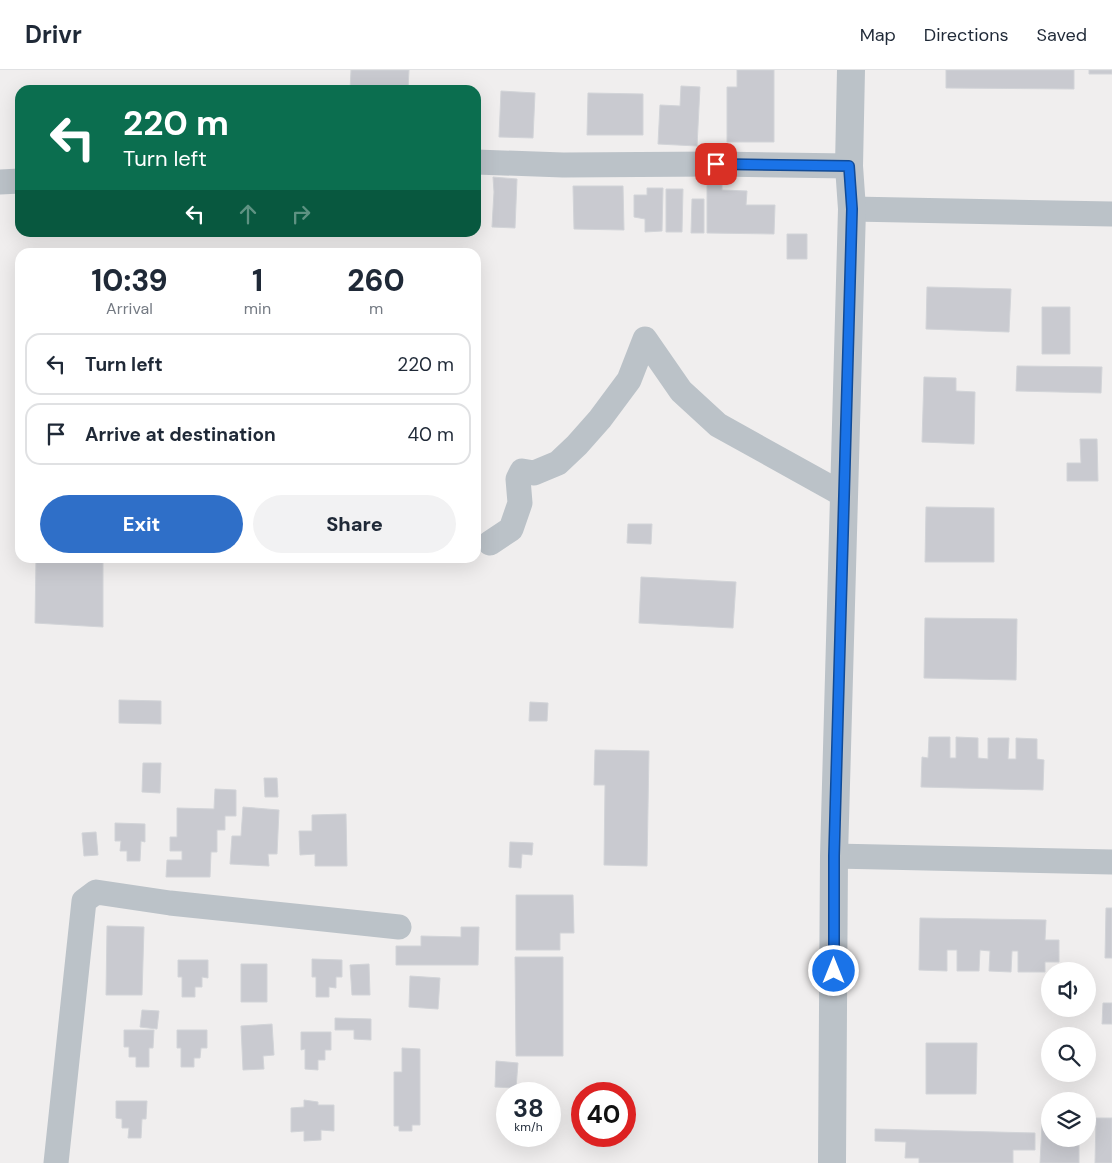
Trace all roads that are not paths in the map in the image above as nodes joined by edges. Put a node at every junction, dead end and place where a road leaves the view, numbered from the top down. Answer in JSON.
{"nodes":[{"id":1,"x":851,"y":70,"type":"edge"},
{"id":2,"x":481,"y":162,"type":"edge"},
{"id":3,"x":849,"y":166,"type":"junction"},
{"id":4,"x":15,"y":181,"type":"edge"},
{"id":5,"x":0,"y":182,"type":"edge"},
{"id":6,"x":852,"y":209,"type":"junction"},
{"id":7,"x":1112,"y":214,"type":"edge"},
{"id":8,"x":844,"y":495,"type":"junction"},
{"id":9,"x":490,"y":543,"type":"dead end"},
{"id":10,"x":834,"y":856,"type":"junction"},
{"id":11,"x":1112,"y":862,"type":"edge"},
{"id":12,"x":399,"y":927,"type":"dead end"},
{"id":13,"x":56,"y":1163,"type":"edge"},
{"id":14,"x":832,"y":1163,"type":"edge"}],
"edges":[{"from":1,"to":3,"type":"street"},
{"from":2,"to":3,"type":"street"},
{"from":3,"to":6,"type":"street"},
{"from":4,"to":5,"type":"street"},
{"from":6,"to":7,"type":"street"},
{"from":6,"to":8,"type":"street"},
{"from":8,"to":9,"type":"street"},
{"from":8,"to":10,"type":"street"},
{"from":10,"to":11,"type":"street"},
{"from":10,"to":14,"type":"street"},
{"from":12,"to":13,"type":"street"}]}
